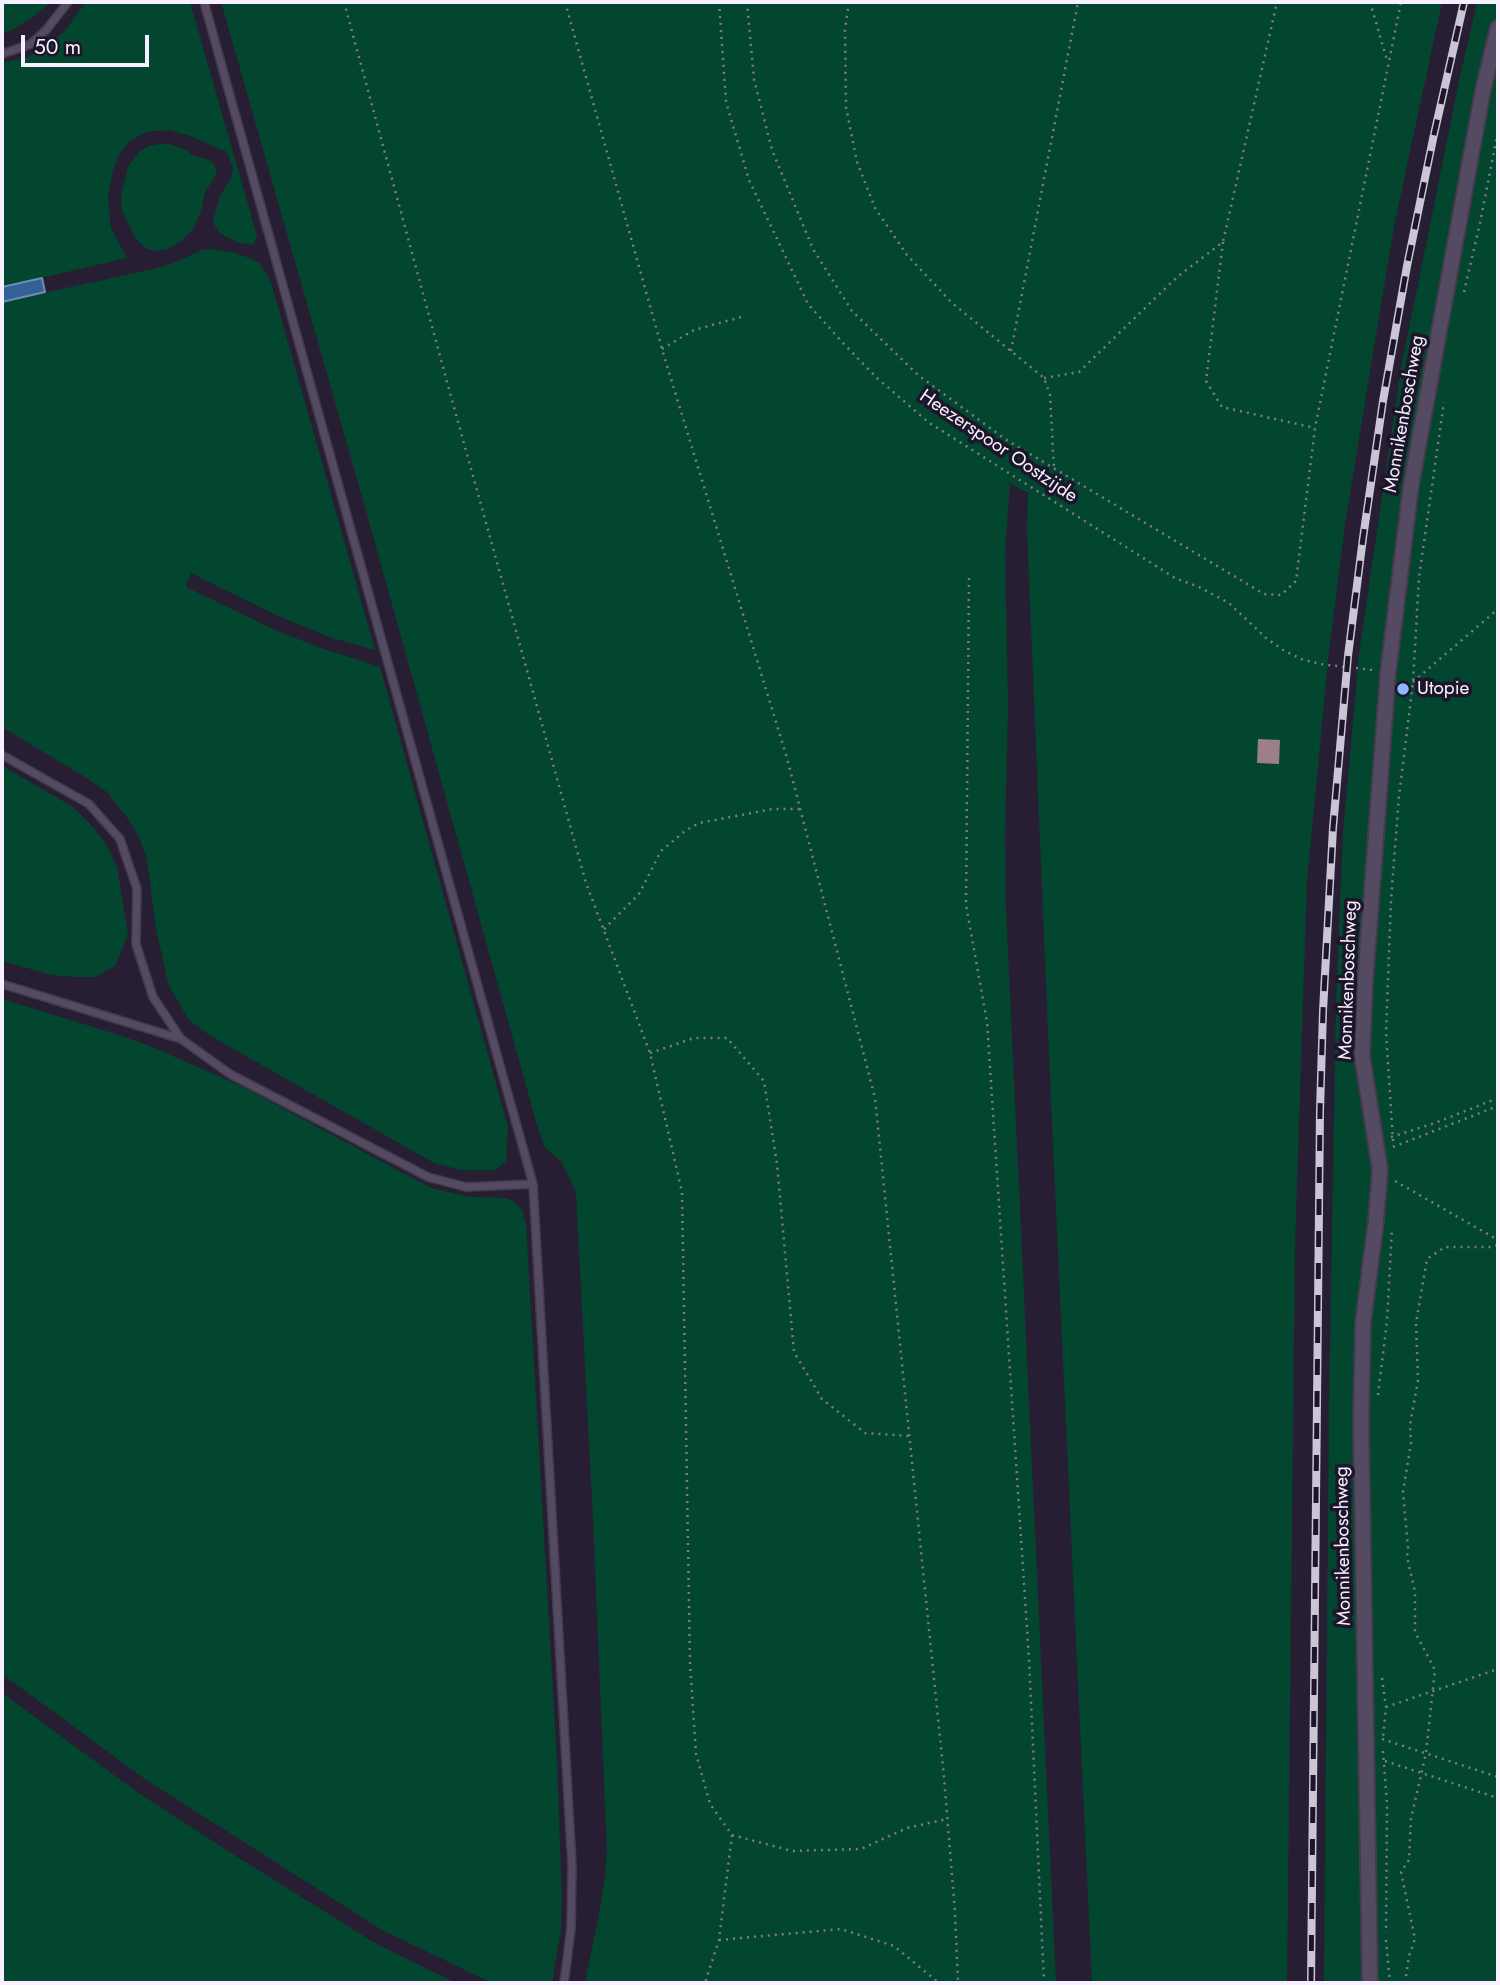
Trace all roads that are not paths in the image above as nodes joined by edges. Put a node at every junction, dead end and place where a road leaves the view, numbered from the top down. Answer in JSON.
{"nodes":[{"id":1,"x":68,"y":2,"type":"edge"},
{"id":2,"x":204,"y":2,"type":"edge"},
{"id":3,"x":1498,"y":28,"type":"edge"},
{"id":4,"x":2,"y":54,"type":"edge"},
{"id":5,"x":2,"y":755,"type":"edge"},
{"id":6,"x":2,"y":984,"type":"edge"},
{"id":7,"x":181,"y":1039,"type":"junction"},
{"id":8,"x":533,"y":1184,"type":"junction"},
{"id":9,"x":564,"y":1983,"type":"edge"},
{"id":10,"x":1370,"y":1983,"type":"edge"}],
"edges":[{"from":1,"to":4,"type":"lane"},
{"from":2,"to":8,"type":"lane"},
{"from":3,"to":10,"type":"street","name":"Monnikenboschweg"},
{"from":5,"to":7,"type":"lane"},
{"from":6,"to":7,"type":"lane"},
{"from":7,"to":8,"type":"lane"},
{"from":8,"to":9,"type":"lane"}]}
